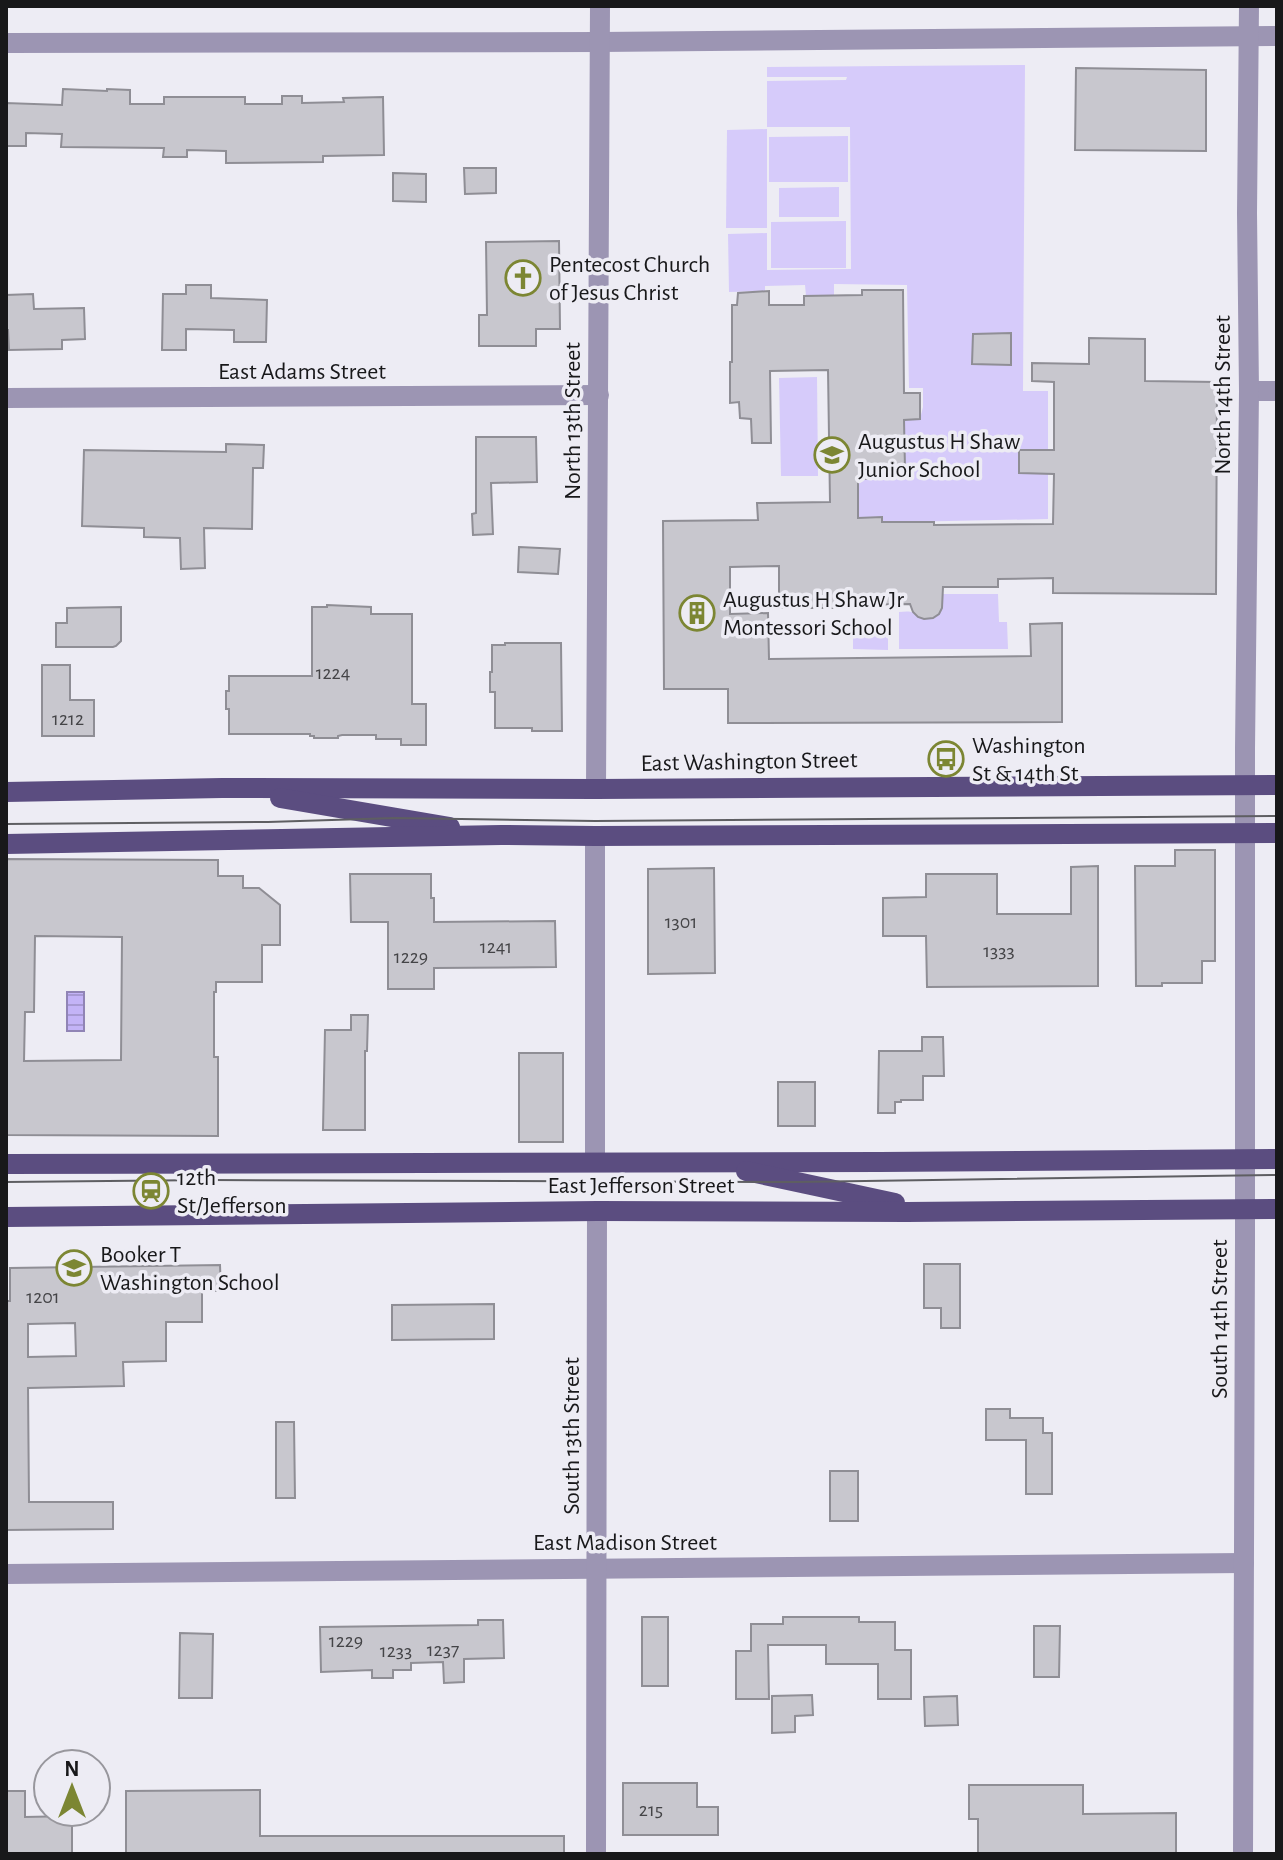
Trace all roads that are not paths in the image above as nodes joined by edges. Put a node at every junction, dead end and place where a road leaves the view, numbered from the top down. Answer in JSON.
{"nodes":[{"id":1,"x":600,"y":6,"type":"edge"},
{"id":2,"x":1249,"y":6,"type":"edge"},
{"id":3,"x":1249,"y":36,"type":"junction"},
{"id":4,"x":1277,"y":36,"type":"edge"},
{"id":5,"x":600,"y":42,"type":"junction"},
{"id":6,"x":6,"y":43,"type":"edge"},
{"id":7,"x":1249,"y":391,"type":"junction"},
{"id":8,"x":1277,"y":391,"type":"edge"},
{"id":9,"x":599,"y":395,"type":"junction"},
{"id":10,"x":6,"y":398,"type":"edge"},
{"id":11,"x":1245,"y":785,"type":"junction"},
{"id":12,"x":1277,"y":785,"type":"edge"},
{"id":13,"x":222,"y":788,"type":"junction"},
{"id":14,"x":596,"y":789,"type":"junction"},
{"id":15,"x":6,"y":792,"type":"edge"},
{"id":16,"x":1245,"y":833,"type":"junction"},
{"id":17,"x":1277,"y":833,"type":"edge"},
{"id":18,"x":501,"y":835,"type":"junction"},
{"id":19,"x":595,"y":836,"type":"junction"},
{"id":20,"x":6,"y":844,"type":"edge"},
{"id":21,"x":1245,"y":1158,"type":"junction"},
{"id":22,"x":1277,"y":1159,"type":"edge"},
{"id":23,"x":595,"y":1162,"type":"junction"},
{"id":24,"x":703,"y":1162,"type":"junction"},
{"id":25,"x":6,"y":1164,"type":"edge"},
{"id":26,"x":1245,"y":1209,"type":"junction"},
{"id":27,"x":1277,"y":1209,"type":"edge"},
{"id":28,"x":597,"y":1211,"type":"junction"},
{"id":29,"x":933,"y":1212,"type":"junction"},
{"id":30,"x":6,"y":1217,"type":"edge"},
{"id":31,"x":1244,"y":1563,"type":"junction"},
{"id":32,"x":596,"y":1568,"type":"junction"},
{"id":33,"x":6,"y":1574,"type":"edge"},
{"id":34,"x":596,"y":1854,"type":"edge"},
{"id":35,"x":1243,"y":1854,"type":"edge"}],
"edges":[{"from":1,"to":5,"type":"street","name":"North 13th Street"},
{"from":2,"to":3,"type":"street","name":"North 14th Street"},
{"from":3,"to":4,"type":"street"},
{"from":3,"to":5,"type":"street"},
{"from":3,"to":7,"type":"street","name":"North 14th Street"},
{"from":5,"to":6,"type":"street"},
{"from":5,"to":9,"type":"street","name":"North 13th Street"},
{"from":7,"to":8,"type":"street"},
{"from":7,"to":11,"type":"street","name":"North 14th Street"},
{"from":9,"to":10,"type":"street","name":"East Adams Street"},
{"from":9,"to":14,"type":"street","name":"North 13th Street"},
{"from":11,"to":12,"type":"main road","name":"East Washington Street"},
{"from":11,"to":14,"type":"main road","name":"East Washington Street"},
{"from":11,"to":16,"type":"street","name":"South 14th Street"},
{"from":13,"to":14,"type":"main road","name":"East Washington Street"},
{"from":13,"to":15,"type":"main road","name":"East Washington Street"},
{"from":13,"to":18,"type":"main road","name":"East Washington Street"},
{"from":16,"to":17,"type":"main road","name":"East Washington Street"},
{"from":16,"to":19,"type":"main road","name":"East Washington Street"},
{"from":16,"to":21,"type":"street","name":"South 14th Street"},
{"from":18,"to":19,"type":"main road","name":"East Washington Street"},
{"from":18,"to":20,"type":"main road","name":"East Washington Street"},
{"from":19,"to":23,"type":"street"},
{"from":21,"to":22,"type":"main road","name":"East Jefferson Street"},
{"from":21,"to":24,"type":"main road","name":"East Jefferson Street"},
{"from":21,"to":26,"type":"street","name":"South 14th Street"},
{"from":23,"to":24,"type":"main road","name":"East Jefferson Street"},
{"from":23,"to":25,"type":"main road","name":"East Jefferson Street"},
{"from":24,"to":29,"type":"main road"},
{"from":26,"to":27,"type":"main road","name":"East Jefferson Street"},
{"from":26,"to":29,"type":"main road","name":"East Jefferson Street"},
{"from":26,"to":31,"type":"street","name":"South 14th Street"},
{"from":28,"to":29,"type":"main road","name":"East Jefferson Street"},
{"from":28,"to":30,"type":"main road","name":"East Jefferson Street"},
{"from":28,"to":32,"type":"street","name":"South 13th Street"},
{"from":31,"to":32,"type":"street","name":"East Madison Street"},
{"from":31,"to":35,"type":"street","name":"South 14th Street"},
{"from":32,"to":33,"type":"street","name":"East Madison Street"},
{"from":32,"to":34,"type":"street","name":"South 13th Street"}]}
